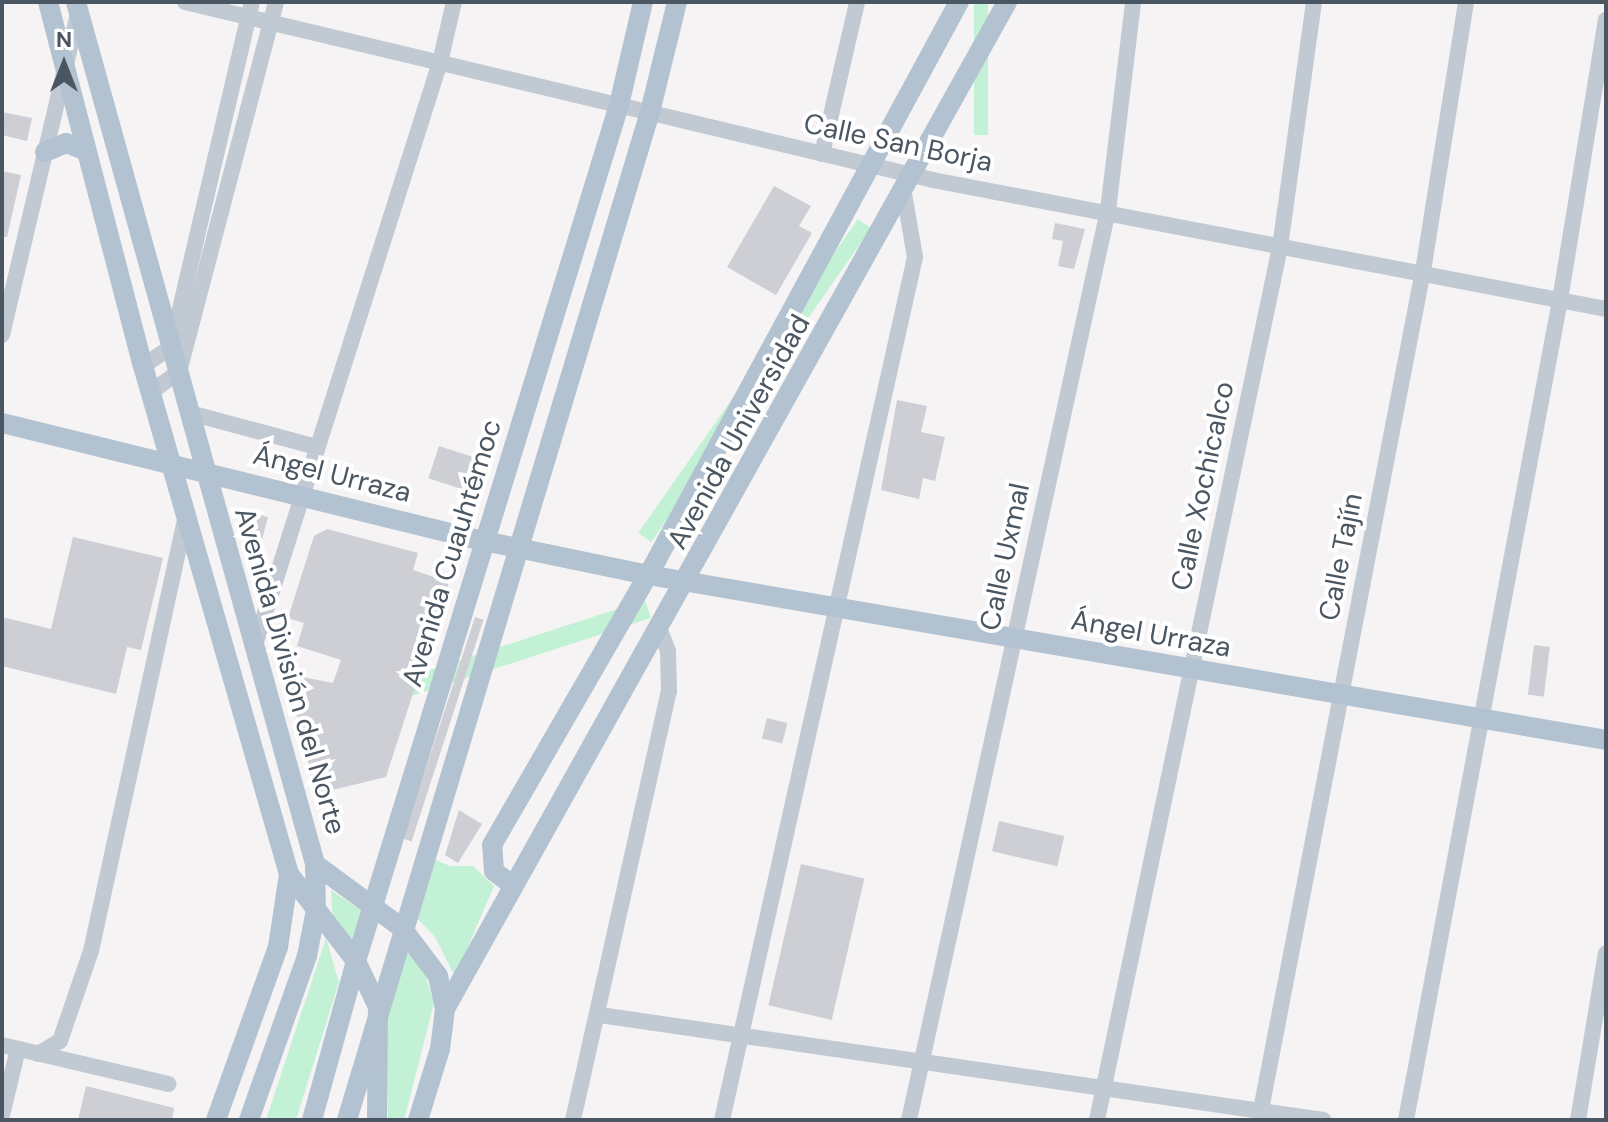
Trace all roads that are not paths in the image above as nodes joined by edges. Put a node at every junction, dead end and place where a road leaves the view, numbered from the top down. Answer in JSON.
{"nodes":[{"id":1,"x":48,"y":2,"type":"edge"},
{"id":2,"x":185,"y":2,"type":"edge"},
{"id":3,"x":276,"y":2,"type":"edge"},
{"id":4,"x":454,"y":2,"type":"edge"},
{"id":5,"x":643,"y":2,"type":"edge"},
{"id":6,"x":677,"y":2,"type":"edge"},
{"id":7,"x":857,"y":2,"type":"edge"},
{"id":8,"x":959,"y":2,"type":"edge"},
{"id":9,"x":1007,"y":2,"type":"edge"},
{"id":10,"x":1133,"y":2,"type":"edge"},
{"id":11,"x":1314,"y":2,"type":"edge"},
{"id":12,"x":1466,"y":2,"type":"edge"},
{"id":13,"x":79,"y":5,"type":"edge"},
{"id":14,"x":251,"y":10,"type":"edge"},
{"id":15,"x":1606,"y":20,"type":"edge"},
{"id":16,"x":271,"y":23,"type":"junction"},
{"id":17,"x":440,"y":62,"type":"junction"},
{"id":18,"x":65,"y":67,"type":"junction"},
{"id":19,"x":619,"y":105,"type":"junction"},
{"id":20,"x":650,"y":112,"type":"junction"},
{"id":21,"x":87,"y":151,"type":"junction"},
{"id":22,"x":45,"y":152,"type":"junction"},
{"id":23,"x":822,"y":154,"type":"junction"},
{"id":24,"x":871,"y":166,"type":"junction"},
{"id":25,"x":908,"y":184,"type":"junction"},
{"id":26,"x":1108,"y":210,"type":"junction"},
{"id":27,"x":1280,"y":247,"type":"junction"},
{"id":28,"x":1423,"y":271,"type":"junction"},
{"id":29,"x":1560,"y":300,"type":"junction"},
{"id":30,"x":1606,"y":309,"type":"edge"},
{"id":31,"x":2,"y":335,"type":"edge"},
{"id":32,"x":171,"y":347,"type":"junction"},
{"id":33,"x":143,"y":366,"type":"junction"},
{"id":34,"x":179,"y":372,"type":"junction"},
{"id":35,"x":151,"y":392,"type":"junction"},
{"id":36,"x":190,"y":413,"type":"junction"},
{"id":37,"x":2,"y":423,"type":"edge"},
{"id":38,"x":317,"y":447,"type":"junction"},
{"id":39,"x":173,"y":462,"type":"junction"},
{"id":40,"x":205,"y":469,"type":"junction"},
{"id":41,"x":302,"y":496,"type":"junction"},
{"id":42,"x":186,"y":515,"type":"junction"},
{"id":43,"x":484,"y":541,"type":"junction"},
{"id":44,"x":517,"y":548,"type":"junction"},
{"id":45,"x":648,"y":575,"type":"junction"},
{"id":46,"x":687,"y":582,"type":"junction"},
{"id":47,"x":834,"y":606,"type":"junction"},
{"id":48,"x":660,"y":630,"type":"junction"},
{"id":49,"x":1014,"y":637,"type":"junction"},
{"id":50,"x":254,"y":649,"type":"junction"},
{"id":51,"x":1190,"y":670,"type":"junction"},
{"id":52,"x":1340,"y":694,"type":"junction"},
{"id":53,"x":1480,"y":719,"type":"junction"},
{"id":54,"x":1606,"y":740,"type":"edge"},
{"id":55,"x":315,"y":864,"type":"junction"},
{"id":56,"x":289,"y":874,"type":"junction"},
{"id":57,"x":511,"y":884,"type":"junction"},
{"id":58,"x":373,"y":904,"type":"junction"},
{"id":59,"x":316,"y":910,"type":"junction"},
{"id":60,"x":402,"y":928,"type":"junction"},
{"id":61,"x":1606,"y":953,"type":"edge"},
{"id":62,"x":356,"y":961,"type":"junction"},
{"id":63,"x":378,"y":1007,"type":"junction"},
{"id":64,"x":445,"y":1009,"type":"junction"},
{"id":65,"x":600,"y":1015,"type":"junction"},
{"id":66,"x":741,"y":1036,"type":"junction"},
{"id":67,"x":10,"y":1047,"type":"edge"},
{"id":68,"x":38,"y":1054,"type":"junction"},
{"id":69,"x":922,"y":1062,"type":"junction"},
{"id":70,"x":168,"y":1084,"type":"dead end"},
{"id":71,"x":1104,"y":1090,"type":"junction"},
{"id":72,"x":2,"y":1115,"type":"edge"},
{"id":73,"x":1260,"y":1116,"type":"edge"},
{"id":74,"x":216,"y":1120,"type":"edge"},
{"id":75,"x":249,"y":1120,"type":"edge"},
{"id":76,"x":312,"y":1120,"type":"edge"},
{"id":77,"x":347,"y":1120,"type":"edge"},
{"id":78,"x":377,"y":1120,"type":"edge"},
{"id":79,"x":418,"y":1120,"type":"edge"},
{"id":80,"x":573,"y":1120,"type":"edge"},
{"id":81,"x":722,"y":1120,"type":"edge"},
{"id":82,"x":909,"y":1120,"type":"edge"},
{"id":83,"x":1097,"y":1120,"type":"edge"},
{"id":84,"x":1323,"y":1120,"type":"edge"},
{"id":85,"x":1406,"y":1120,"type":"edge"},
{"id":86,"x":1578,"y":1120,"type":"edge"}],
"edges":[{"from":1,"to":18,"type":"main road","name":"Avenida División del Norte"},
{"from":2,"to":14,"type":"street","name":"Calle San Borja"},
{"from":3,"to":16,"type":"street"},
{"from":4,"to":17,"type":"street"},
{"from":5,"to":19,"type":"main road","name":"Avenida Cuauhtémoc"},
{"from":6,"to":20,"type":"main road"},
{"from":7,"to":23,"type":"street"},
{"from":8,"to":24,"type":"main road","name":"Avenida Universidad"},
{"from":9,"to":25,"type":"main road","name":"Avenida Universidad"},
{"from":10,"to":26,"type":"street","name":"Calle Uxmal"},
{"from":11,"to":27,"type":"street","name":"Calle Xochicalco"},
{"from":12,"to":28,"type":"street","name":"Calle Tajín"},
{"from":13,"to":18,"type":"street"},
{"from":13,"to":32,"type":"main road","name":"Avenida División del Norte"},
{"from":14,"to":16,"type":"street","name":"Calle San Borja"},
{"from":14,"to":32,"type":"street"},
{"from":15,"to":29,"type":"street"},
{"from":16,"to":17,"type":"street","name":"Calle San Borja"},
{"from":16,"to":34,"type":"street"},
{"from":17,"to":19,"type":"street","name":"Calle San Borja"},
{"from":17,"to":38,"type":"street"},
{"from":18,"to":21,"type":"main road","name":"Avenida División del Norte"},
{"from":18,"to":22,"type":"street"},
{"from":19,"to":20,"type":"street","name":"Calle San Borja"},
{"from":19,"to":43,"type":"main road","name":"Avenida Cuauhtémoc"},
{"from":20,"to":23,"type":"street","name":"Calle San Borja"},
{"from":20,"to":44,"type":"main road"},
{"from":21,"to":22,"type":"main road"},
{"from":21,"to":33,"type":"main road","name":"Avenida División del Norte"},
{"from":22,"to":31,"type":"street"},
{"from":23,"to":24,"type":"street","name":"Calle San Borja"},
{"from":24,"to":25,"type":"street","name":"Calle San Borja"},
{"from":24,"to":45,"type":"main road","name":"Avenida Universidad"},
{"from":25,"to":26,"type":"street","name":"Calle San Borja"},
{"from":25,"to":46,"type":"main road","name":"Avenida Universidad"},
{"from":25,"to":47,"type":"street"},
{"from":26,"to":27,"type":"street","name":"Calle San Borja"},
{"from":26,"to":49,"type":"street","name":"Calle Uxmal"},
{"from":27,"to":28,"type":"street","name":"Calle San Borja"},
{"from":27,"to":51,"type":"street","name":"Calle Xochicalco"},
{"from":28,"to":29,"type":"street","name":"Calle San Borja"},
{"from":28,"to":52,"type":"street","name":"Calle Tajín"},
{"from":29,"to":30,"type":"street","name":"Calle San Borja"},
{"from":29,"to":53,"type":"street"},
{"from":32,"to":33,"type":"street"},
{"from":32,"to":34,"type":"main road","name":"Avenida División del Norte"},
{"from":33,"to":35,"type":"main road","name":"Avenida División del Norte"},
{"from":34,"to":35,"type":"street"},
{"from":34,"to":36,"type":"main road","name":"Avenida División del Norte"},
{"from":35,"to":39,"type":"main road","name":"Avenida División del Norte"},
{"from":36,"to":38,"type":"street"},
{"from":36,"to":40,"type":"main road","name":"Avenida División del Norte"},
{"from":37,"to":39,"type":"main road","name":"Ángel Urraza"},
{"from":38,"to":41,"type":"street"},
{"from":39,"to":40,"type":"main road","name":"Ángel Urraza"},
{"from":39,"to":42,"type":"main road","name":"Avenida División del Norte"},
{"from":40,"to":41,"type":"main road","name":"Ángel Urraza"},
{"from":40,"to":50,"type":"main road","name":"Avenida División del Norte"},
{"from":41,"to":43,"type":"main road","name":"Ángel Urraza"},
{"from":41,"to":50,"type":"street"},
{"from":42,"to":56,"type":"main road","name":"Avenida División del Norte"},
{"from":42,"to":68,"type":"street"},
{"from":43,"to":44,"type":"main road","name":"Ángel Urraza"},
{"from":43,"to":58,"type":"main road","name":"Avenida Cuauhtémoc"},
{"from":44,"to":45,"type":"main road","name":"Ángel Urraza"},
{"from":44,"to":60,"type":"main road"},
{"from":45,"to":46,"type":"main road","name":"Ángel Urraza"},
{"from":45,"to":57,"type":"main road","name":"Avenida Universidad"},
{"from":46,"to":47,"type":"main road","name":"Ángel Urraza"},
{"from":46,"to":48,"type":"main road","name":"Avenida Universidad"},
{"from":47,"to":49,"type":"main road","name":"Ángel Urraza"},
{"from":47,"to":66,"type":"street"},
{"from":48,"to":57,"type":"main road","name":"Avenida Universidad"},
{"from":48,"to":65,"type":"street"},
{"from":49,"to":51,"type":"main road","name":"Ángel Urraza"},
{"from":49,"to":69,"type":"street","name":"Calle Uxmal"},
{"from":50,"to":55,"type":"main road","name":"Avenida División del Norte"},
{"from":51,"to":52,"type":"main road","name":"Ángel Urraza"},
{"from":51,"to":71,"type":"street","name":"Calle Xochicalco"},
{"from":52,"to":53,"type":"main road","name":"Ángel Urraza"},
{"from":52,"to":73,"type":"street","name":"Calle Tajín"},
{"from":53,"to":54,"type":"main road","name":"Ángel Urraza"},
{"from":53,"to":85,"type":"street"},
{"from":55,"to":58,"type":"main road","name":"Avenida División del Norte"},
{"from":55,"to":59,"type":"main road"},
{"from":56,"to":59,"type":"main road","name":"Avenida División del Norte"},
{"from":56,"to":74,"type":"main road"},
{"from":57,"to":64,"type":"main road","name":"Avenida Universidad"},
{"from":58,"to":60,"type":"main road","name":"Avenida División del Norte"},
{"from":58,"to":62,"type":"main road","name":"Avenida Cuauhtémoc"},
{"from":59,"to":62,"type":"main road","name":"Avenida División del Norte"},
{"from":59,"to":75,"type":"main road"},
{"from":60,"to":63,"type":"main road"},
{"from":60,"to":64,"type":"main road","name":"Avenida División del Norte"},
{"from":61,"to":86,"type":"street"},
{"from":62,"to":63,"type":"main road","name":"Avenida División del Norte"},
{"from":62,"to":76,"type":"main road","name":"Avenida Cuauhtémoc"},
{"from":63,"to":77,"type":"main road"},
{"from":63,"to":78,"type":"main road","name":"Avenida División del Norte"},
{"from":64,"to":79,"type":"main road","name":"Avenida División del Norte"},
{"from":65,"to":66,"type":"street"},
{"from":65,"to":80,"type":"street"},
{"from":66,"to":69,"type":"street"},
{"from":66,"to":81,"type":"street"},
{"from":67,"to":68,"type":"street"},
{"from":67,"to":72,"type":"street"},
{"from":68,"to":70,"type":"street"},
{"from":69,"to":71,"type":"street"},
{"from":69,"to":82,"type":"street","name":"Calle Uxmal"},
{"from":71,"to":73,"type":"street"},
{"from":71,"to":83,"type":"street","name":"Calle Xochicalco"},
{"from":73,"to":84,"type":"street"}]}
